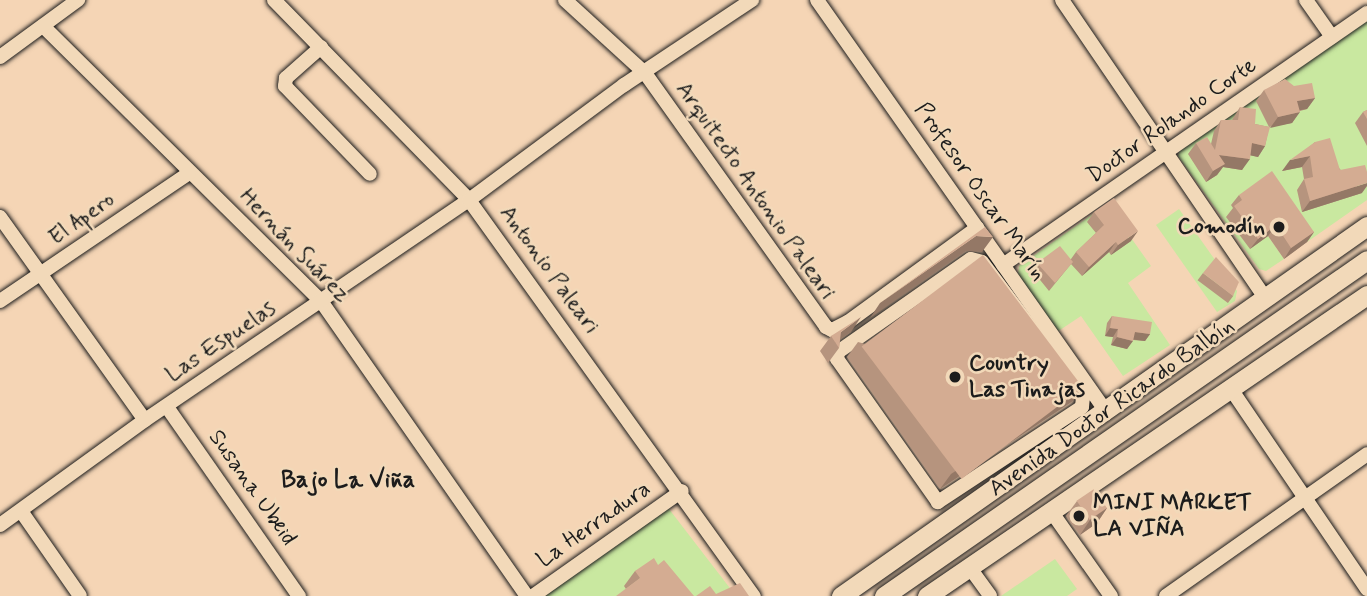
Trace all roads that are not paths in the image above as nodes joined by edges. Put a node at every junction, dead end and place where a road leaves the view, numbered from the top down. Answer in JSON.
{"nodes":[{"id":1,"x":78,"y":0,"type":"edge"},
{"id":2,"x":274,"y":0,"type":"edge"},
{"id":3,"x":565,"y":0,"type":"edge"},
{"id":4,"x":752,"y":0,"type":"edge"},
{"id":5,"x":817,"y":0,"type":"edge"},
{"id":6,"x":1062,"y":0,"type":"edge"},
{"id":7,"x":1306,"y":0,"type":"edge"},
{"id":8,"x":1367,"y":13,"type":"edge"},
{"id":9,"x":43,"y":26,"type":"junction"},
{"id":10,"x":1332,"y":37,"type":"junction"},
{"id":11,"x":321,"y":47,"type":"junction"},
{"id":12,"x":0,"y":57,"type":"edge"},
{"id":13,"x":645,"y":73,"type":"junction"},
{"id":14,"x":1167,"y":153,"type":"junction"},
{"id":15,"x":189,"y":173,"type":"junction"},
{"id":16,"x":370,"y":174,"type":"dead end"},
{"id":17,"x":469,"y":200,"type":"junction"},
{"id":18,"x":0,"y":217,"type":"edge"},
{"id":19,"x":1367,"y":226,"type":"edge"},
{"id":20,"x":977,"y":228,"type":"junction"},
{"id":21,"x":1367,"y":260,"type":"edge"},
{"id":22,"x":1003,"y":265,"type":"junction"},
{"id":23,"x":41,"y":274,"type":"junction"},
{"id":24,"x":1367,"y":274,"type":"edge"},
{"id":25,"x":1367,"y":295,"type":"edge"},
{"id":26,"x":1265,"y":298,"type":"junction"},
{"id":27,"x":0,"y":300,"type":"edge"},
{"id":28,"x":321,"y":301,"type":"junction"},
{"id":29,"x":1231,"y":389,"type":"junction"},
{"id":30,"x":167,"y":407,"type":"junction"},
{"id":31,"x":1105,"y":410,"type":"junction"},
{"id":32,"x":145,"y":420,"type":"junction"},
{"id":33,"x":1367,"y":454,"type":"edge"},
{"id":34,"x":1017,"y":463,"type":"junction"},
{"id":35,"x":682,"y":491,"type":"junction"},
{"id":36,"x":1304,"y":498,"type":"junction"},
{"id":37,"x":21,"y":511,"type":"junction"},
{"id":38,"x":1051,"y":511,"type":"junction"},
{"id":39,"x":0,"y":526,"type":"edge"},
{"id":40,"x":970,"y":568,"type":"junction"},
{"id":41,"x":1367,"y":589,"type":"edge"},
{"id":42,"x":80,"y":596,"type":"edge"},
{"id":43,"x":299,"y":596,"type":"edge"},
{"id":44,"x":527,"y":596,"type":"edge"},
{"id":45,"x":533,"y":596,"type":"edge"},
{"id":46,"x":754,"y":596,"type":"edge"},
{"id":47,"x":841,"y":596,"type":"edge"},
{"id":48,"x":884,"y":596,"type":"edge"},
{"id":49,"x":907,"y":596,"type":"edge"},
{"id":50,"x":927,"y":596,"type":"edge"},
{"id":51,"x":990,"y":596,"type":"edge"},
{"id":52,"x":1111,"y":596,"type":"edge"},
{"id":53,"x":1166,"y":596,"type":"edge"}],
"edges":[{"from":1,"to":9,"type":"street"},
{"from":2,"to":11,"type":"street","name":"Antonio Paleari"},
{"from":3,"to":13,"type":"street","name":"Arquitecto Antonio Paleari"},
{"from":4,"to":13,"type":"street","name":"Las Espuelas"},
{"from":5,"to":20,"type":"street","name":"Profesor Oscar Marín"},
{"from":6,"to":14,"type":"street"},
{"from":7,"to":10,"type":"street"},
{"from":8,"to":10,"type":"street","name":"Doctor Rolando Corte"},
{"from":9,"to":12,"type":"street"},
{"from":9,"to":15,"type":"street","name":"Hernán Suárez"},
{"from":10,"to":14,"type":"street","name":"Doctor Rolando Corte"},
{"from":11,"to":16,"type":"street"},
{"from":11,"to":17,"type":"street","name":"Antonio Paleari"},
{"from":13,"to":17,"type":"street","name":"Las Espuelas"},
{"from":13,"to":20,"type":"street","name":"Arquitecto Antonio Paleari"},
{"from":14,"to":22,"type":"street","name":"Doctor Rolando Corte"},
{"from":14,"to":26,"type":"street"},
{"from":15,"to":23,"type":"street","name":"El Apero"},
{"from":15,"to":28,"type":"street","name":"Hernán Suárez"},
{"from":17,"to":28,"type":"street","name":"Las Espuelas"},
{"from":17,"to":35,"type":"street","name":"Antonio Paleari"},
{"from":18,"to":23,"type":"street"},
{"from":19,"to":26,"type":"street"},
{"from":20,"to":22,"type":"street","name":"Profesor Oscar Marín"},
{"from":21,"to":48,"type":"street","name":"Avenida Doctor Ricardo Balbín"},
{"from":22,"to":31,"type":"street","name":"Profesor Oscar Marín"},
{"from":23,"to":27,"type":"street","name":"El Apero"},
{"from":23,"to":32,"type":"street"},
{"from":24,"to":49,"type":"street","name":"Avenida Doctor Ricardo Balbín"},
{"from":25,"to":29,"type":"street"},
{"from":26,"to":31,"type":"street"},
{"from":28,"to":30,"type":"street","name":"Las Espuelas"},
{"from":28,"to":44,"type":"street","name":"Hernán Suárez"},
{"from":29,"to":36,"type":"street"},
{"from":29,"to":38,"type":"street"},
{"from":30,"to":32,"type":"street","name":"Las Espuelas"},
{"from":30,"to":43,"type":"street","name":"Susana Ubeid"},
{"from":31,"to":34,"type":"street"},
{"from":32,"to":37,"type":"street","name":"Las Espuelas"},
{"from":33,"to":36,"type":"street"},
{"from":34,"to":34,"type":"street"},
{"from":34,"to":47,"type":"street"},
{"from":35,"to":45,"type":"street","name":"La Herradura"},
{"from":35,"to":46,"type":"street","name":"Antonio Paleari"},
{"from":36,"to":41,"type":"street"},
{"from":36,"to":53,"type":"street"},
{"from":37,"to":39,"type":"street","name":"Las Espuelas"},
{"from":37,"to":42,"type":"street"},
{"from":38,"to":40,"type":"street"},
{"from":38,"to":52,"type":"street"},
{"from":40,"to":50,"type":"street"},
{"from":40,"to":51,"type":"street"}]}
